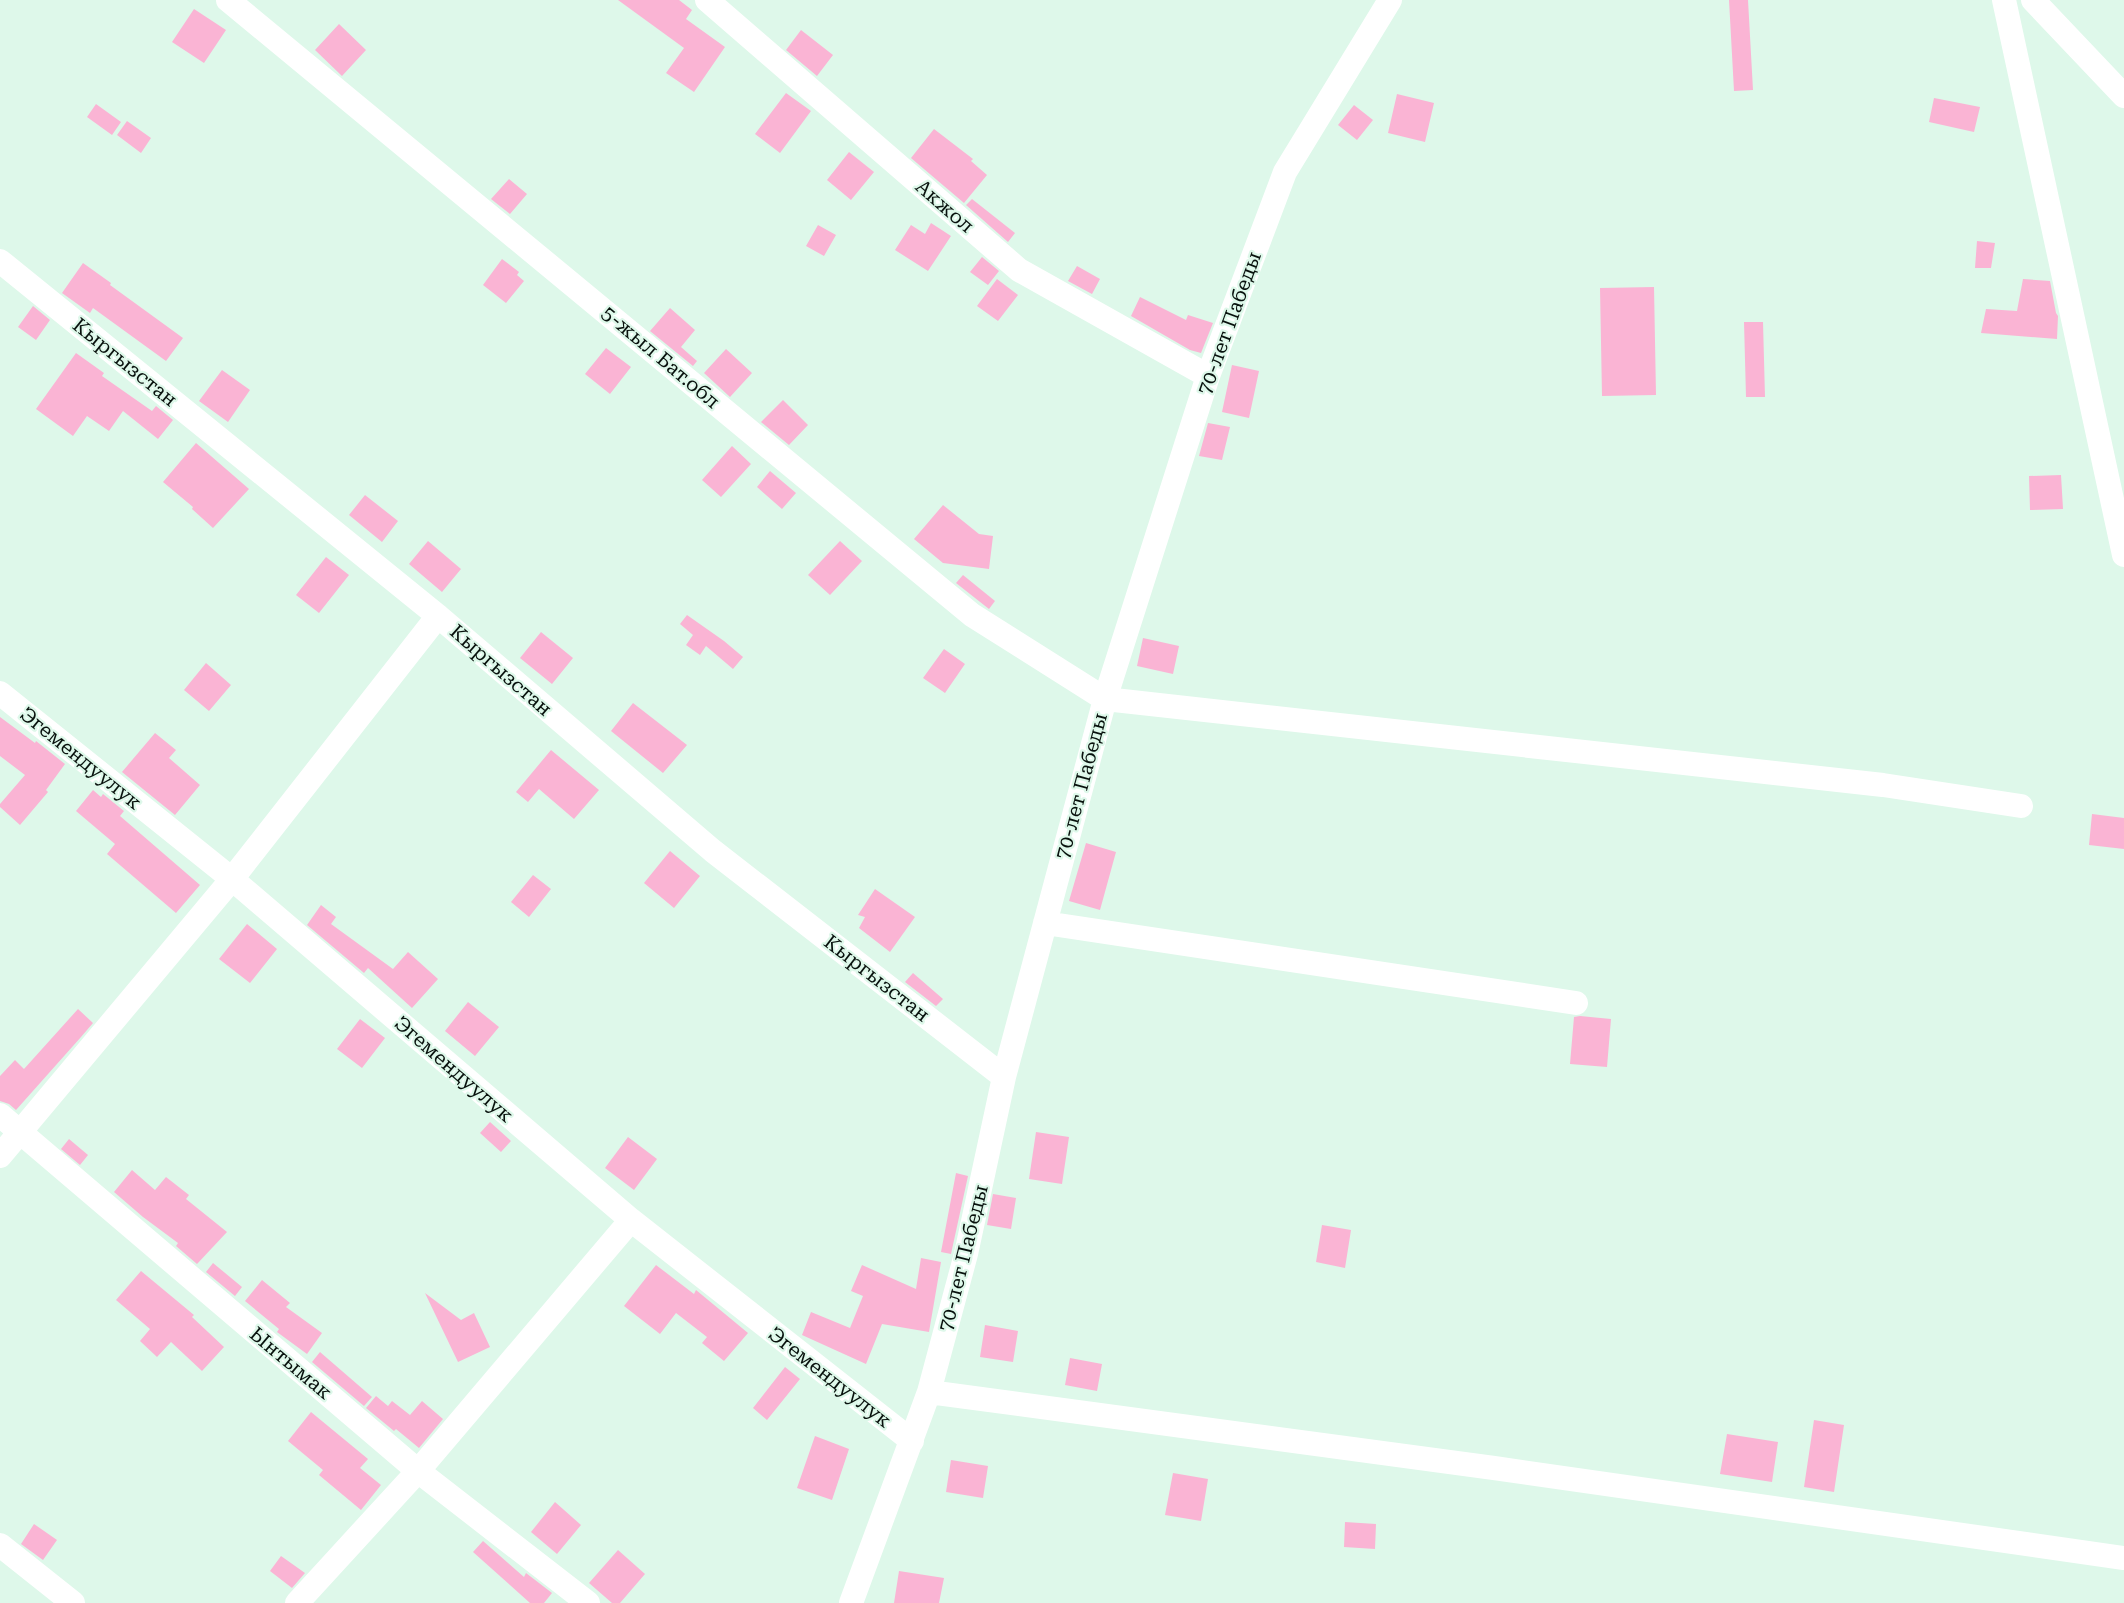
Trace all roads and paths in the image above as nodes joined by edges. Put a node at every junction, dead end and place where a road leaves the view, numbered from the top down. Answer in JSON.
{"nodes":[{"id":1,"x":228,"y":0,"type":"edge"},
{"id":2,"x":707,"y":0,"type":"edge"},
{"id":3,"x":1390,"y":0,"type":"edge"},
{"id":4,"x":2004,"y":0,"type":"edge"},
{"id":5,"x":2033,"y":0,"type":"edge"},
{"id":6,"x":2124,"y":96,"type":"edge"},
{"id":7,"x":0,"y":261,"type":"edge"},
{"id":8,"x":1208,"y":376,"type":"junction"},
{"id":9,"x":2124,"y":555,"type":"edge"},
{"id":10,"x":438,"y":616,"type":"junction"},
{"id":11,"x":0,"y":693,"type":"edge"},
{"id":12,"x":1105,"y":699,"type":"junction"},
{"id":13,"x":2021,"y":806,"type":"dead end"},
{"id":14,"x":232,"y":879,"type":"junction"},
{"id":15,"x":1045,"y":923,"type":"junction"},
{"id":16,"x":1576,"y":1003,"type":"dead end"},
{"id":17,"x":1004,"y":1077,"type":"junction"},
{"id":18,"x":0,"y":1115,"type":"edge"},
{"id":19,"x":20,"y":1132,"type":"junction"},
{"id":20,"x":0,"y":1156,"type":"edge"},
{"id":21,"x":631,"y":1220,"type":"junction"},
{"id":22,"x":928,"y":1392,"type":"junction"},
{"id":23,"x":912,"y":1441,"type":"junction"},
{"id":24,"x":418,"y":1471,"type":"junction"},
{"id":25,"x":0,"y":1545,"type":"edge"},
{"id":26,"x":2124,"y":1558,"type":"edge"},
{"id":27,"x":73,"y":1603,"type":"edge"},
{"id":28,"x":297,"y":1603,"type":"edge"},
{"id":29,"x":588,"y":1603,"type":"edge"},
{"id":30,"x":852,"y":1603,"type":"edge"}],
"edges":[{"from":1,"to":12,"type":"street","name":"5-жыл Бат.обл"},
{"from":2,"to":8,"type":"street","name":"Акжол"},
{"from":3,"to":8,"type":"street","name":"70-лет Пабеды"},
{"from":4,"to":9,"type":"street"},
{"from":5,"to":6,"type":"street"},
{"from":7,"to":10,"type":"street","name":"Кыргызстан"},
{"from":8,"to":12,"type":"street","name":"70-лет Пабеды"},
{"from":10,"to":14,"type":"street"},
{"from":10,"to":17,"type":"street","name":"Кыргызстан"},
{"from":11,"to":14,"type":"street","name":"Эгемендуулук"},
{"from":12,"to":13,"type":"street"},
{"from":12,"to":15,"type":"street","name":"70-лет Пабеды"},
{"from":14,"to":19,"type":"street"},
{"from":14,"to":21,"type":"street","name":"Эгемендуулук"},
{"from":15,"to":16,"type":"street"},
{"from":15,"to":17,"type":"street","name":"70-лет Пабеды"},
{"from":17,"to":22,"type":"street","name":"70-лет Пабеды"},
{"from":18,"to":19,"type":"street","name":"Ынтымак"},
{"from":19,"to":20,"type":"street"},
{"from":19,"to":24,"type":"street","name":"Ынтымак"},
{"from":21,"to":23,"type":"street","name":"Эгемендуулук"},
{"from":21,"to":24,"type":"street"},
{"from":22,"to":23,"type":"street","name":"70-лет Пабеды"},
{"from":22,"to":26,"type":"street"},
{"from":23,"to":30,"type":"street","name":"70-лет Пабеды"},
{"from":24,"to":28,"type":"street"},
{"from":24,"to":29,"type":"street","name":"Ынтымак"},
{"from":25,"to":27,"type":"street"}]}
